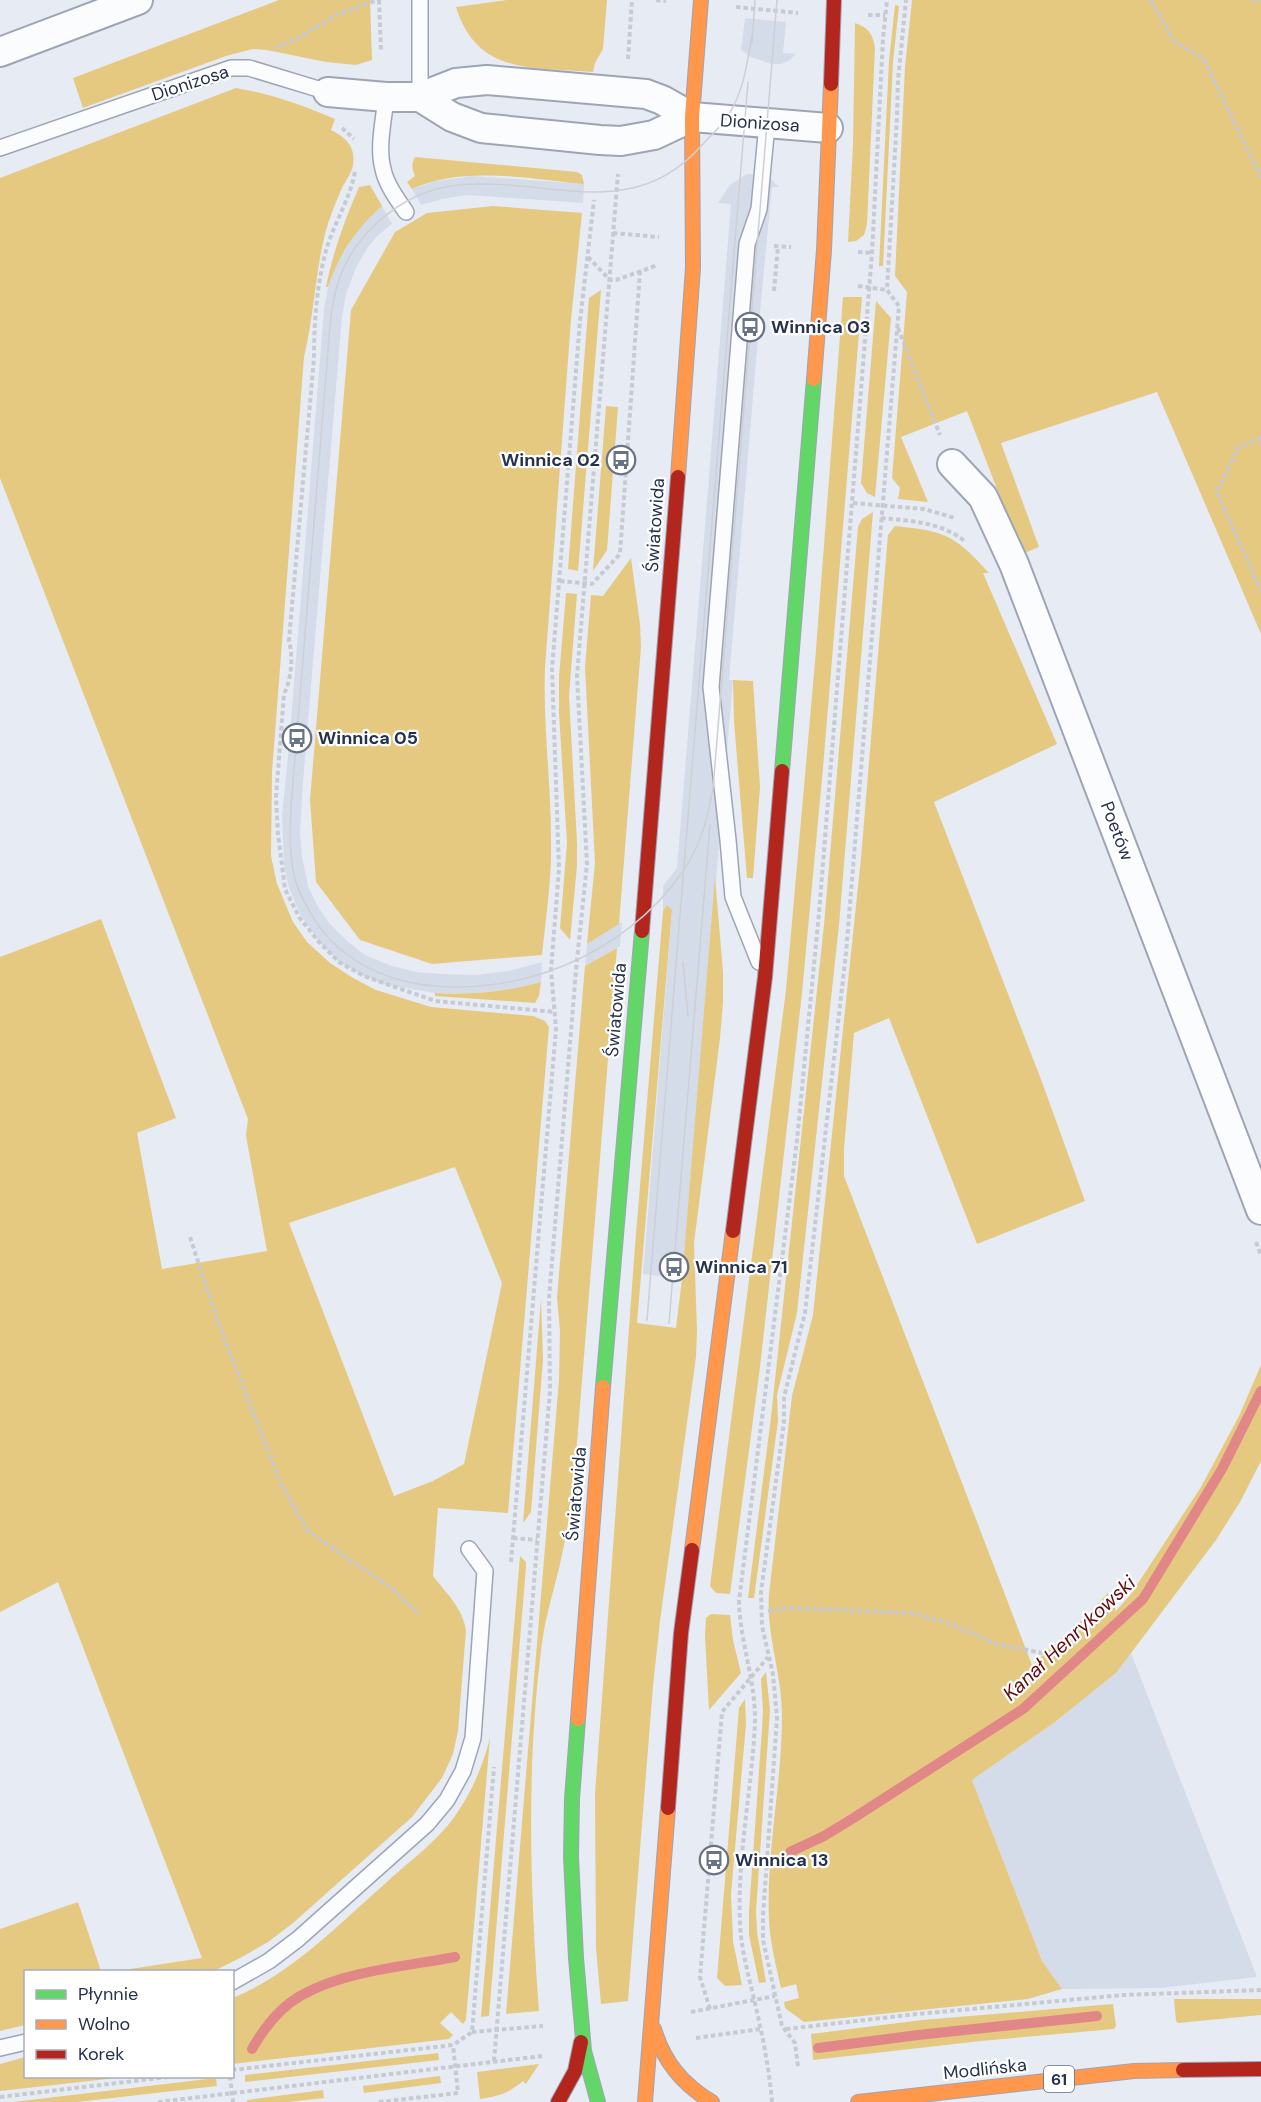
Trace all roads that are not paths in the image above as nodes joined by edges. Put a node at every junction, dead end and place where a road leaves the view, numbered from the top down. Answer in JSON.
{"nodes":[{"id":1,"x":138,"y":0,"type":"edge"},
{"id":2,"x":420,"y":0,"type":"edge"},
{"id":3,"x":701,"y":0,"type":"edge"},
{"id":4,"x":834,"y":0,"type":"edge"},
{"id":5,"x":0,"y":52,"type":"edge"},
{"id":6,"x":328,"y":92,"type":"joint"},
{"id":7,"x":420,"y":97,"type":"junction"},
{"id":8,"x":386,"y":98,"type":"junction"},
{"id":9,"x":692,"y":117,"type":"junction"},
{"id":10,"x":767,"y":124,"type":"junction"},
{"id":11,"x":828,"y":128,"type":"junction"},
{"id":12,"x":0,"y":148,"type":"edge"},
{"id":13,"x":406,"y":212,"type":"dead end"},
{"id":14,"x":952,"y":464,"type":"road end"},
{"id":15,"x":765,"y":978,"type":"junction"},
{"id":16,"x":1261,"y":1210,"type":"edge"},
{"id":17,"x":469,"y":1549,"type":"dead end"},
{"id":18,"x":234,"y":1981,"type":"edge"},
{"id":19,"x":653,"y":2016,"type":"junction"},
{"id":20,"x":582,"y":2022,"type":"junction"},
{"id":21,"x":24,"y":2042,"type":"edge"},
{"id":22,"x":0,"y":2048,"type":"edge"},
{"id":23,"x":1261,"y":2069,"type":"edge"},
{"id":24,"x":558,"y":2102,"type":"edge"},
{"id":25,"x":598,"y":2102,"type":"edge"},
{"id":26,"x":645,"y":2102,"type":"edge"},
{"id":27,"x":712,"y":2102,"type":"edge"},
{"id":28,"x":858,"y":2102,"type":"edge"}],
"edges":[{"from":1,"to":5,"type":"street"},
{"from":2,"to":7,"type":"lane"},
{"from":3,"to":9,"type":"street","name":"Światowida"},
{"from":4,"to":11,"type":"street"},
{"from":6,"to":8,"type":"street","name":"Dionizosa"},
{"from":6,"to":12,"type":"lane","name":"Dionizosa"},
{"from":7,"to":8,"type":"street","name":"Dionizosa"},
{"from":7,"to":9,"type":"street","name":"Dionizosa"},
{"from":7,"to":9,"type":"street"},
{"from":8,"to":13,"type":"lane"},
{"from":9,"to":10,"type":"street","name":"Dionizosa"},
{"from":9,"to":20,"type":"street","name":"Światowida"},
{"from":10,"to":11,"type":"street","name":"Dionizosa"},
{"from":10,"to":15,"type":"lane"},
{"from":11,"to":15,"type":"street"},
{"from":14,"to":16,"type":"street","name":"Poetów"},
{"from":15,"to":19,"type":"street"},
{"from":17,"to":18,"type":"lane"},
{"from":19,"to":26,"type":"street"},
{"from":19,"to":27,"type":"street"},
{"from":20,"to":24,"type":"street","name":"Światowida"},
{"from":20,"to":25,"type":"street","name":"Światowida"},
{"from":21,"to":22,"type":"lane"},
{"from":23,"to":28,"type":"street","name":"Modlińska","number":"61"}]}
